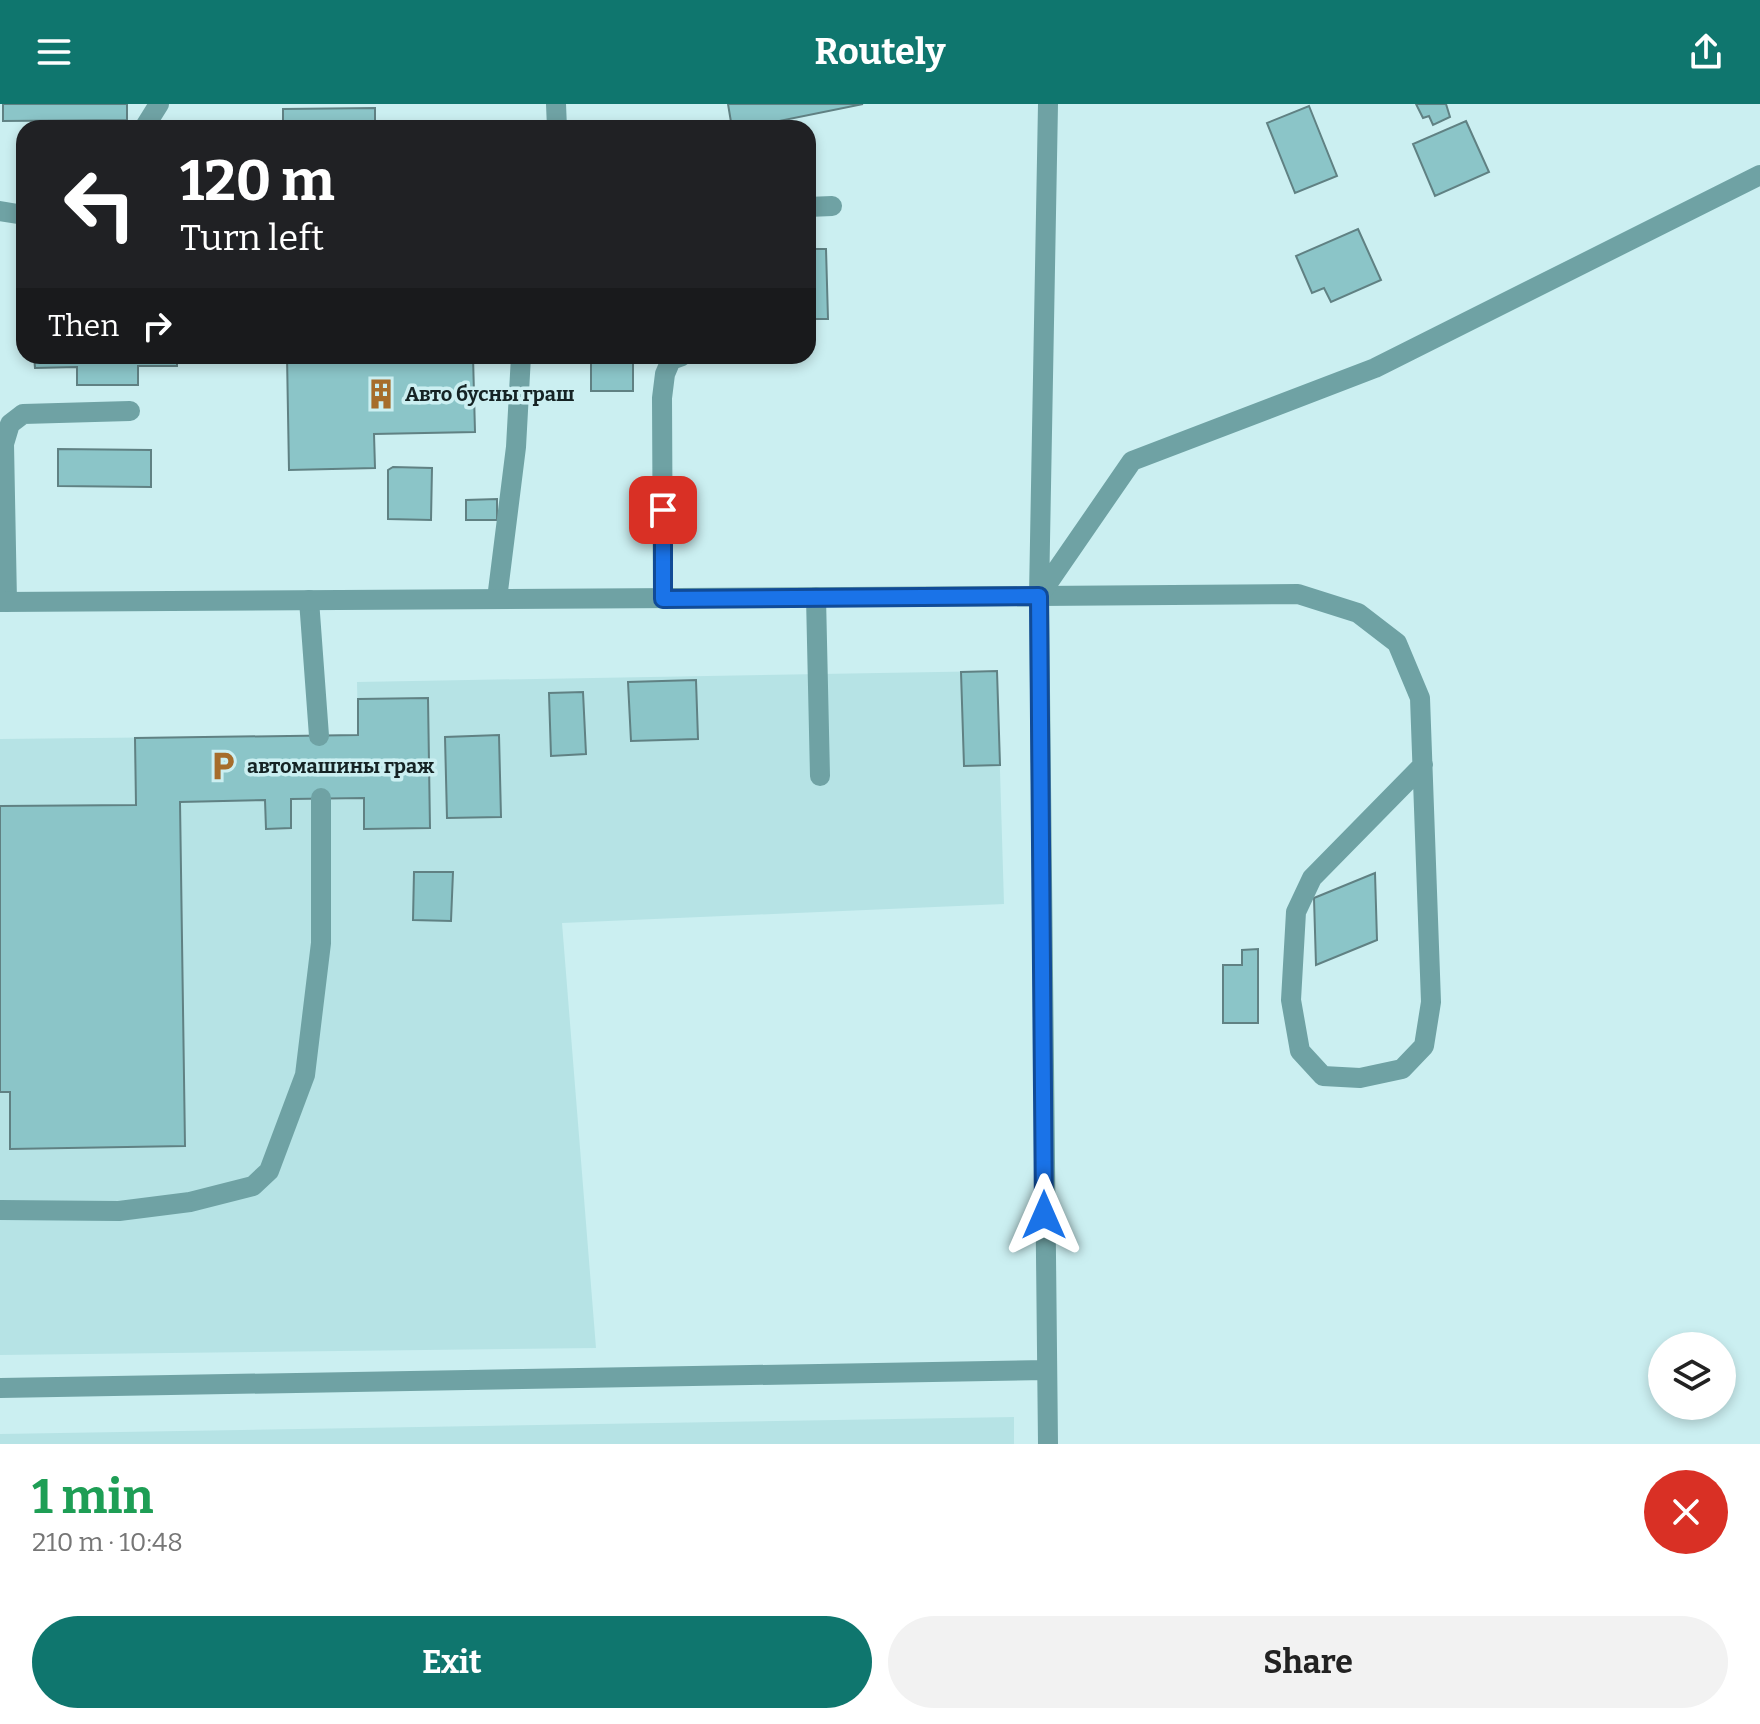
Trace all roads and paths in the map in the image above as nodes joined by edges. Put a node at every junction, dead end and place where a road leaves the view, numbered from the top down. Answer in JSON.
{"nodes":[{"id":1,"x":1048,"y":104,"type":"edge"},
{"id":2,"x":1760,"y":175,"type":"edge"},
{"id":3,"x":832,"y":206,"type":"dead end"},
{"id":4,"x":816,"y":207,"type":"edge"},
{"id":5,"x":521,"y":364,"type":"edge"},
{"id":6,"x":663,"y":364,"type":"edge"},
{"id":7,"x":669,"y":364,"type":"edge"},
{"id":8,"x":662,"y":398,"type":"junction"},
{"id":9,"x":130,"y":411,"type":"dead end"},
{"id":10,"x":1039,"y":596,"type":"junction"},
{"id":11,"x":816,"y":597,"type":"junction"},
{"id":12,"x":497,"y":599,"type":"junction"},
{"id":13,"x":663,"y":599,"type":"junction"},
{"id":14,"x":309,"y":600,"type":"junction"},
{"id":15,"x":3,"y":602,"type":"edge"},
{"id":16,"x":319,"y":736,"type":"dead end"},
{"id":17,"x":1423,"y":765,"type":"junction"},
{"id":18,"x":820,"y":776,"type":"dead end"},
{"id":19,"x":321,"y":798,"type":"dead end"},
{"id":20,"x":0,"y":1210,"type":"edge"},
{"id":21,"x":1046,"y":1370,"type":"junction"},
{"id":22,"x":0,"y":1388,"type":"edge"},
{"id":23,"x":1048,"y":1444,"type":"edge"}],
"edges":[{"from":1,"to":10,"type":"street"},
{"from":2,"to":10,"type":"street"},
{"from":3,"to":4,"type":"street"},
{"from":5,"to":12,"type":"street"},
{"from":6,"to":8,"type":"street"},
{"from":7,"to":8,"type":"street"},
{"from":8,"to":13,"type":"street"},
{"from":9,"to":15,"type":"street"},
{"from":10,"to":11,"type":"street"},
{"from":10,"to":17,"type":"street"},
{"from":10,"to":21,"type":"street"},
{"from":11,"to":13,"type":"street"},
{"from":11,"to":18,"type":"street"},
{"from":12,"to":13,"type":"street"},
{"from":12,"to":14,"type":"street"},
{"from":14,"to":15,"type":"street"},
{"from":14,"to":16,"type":"street"},
{"from":17,"to":17,"type":"street"},
{"from":19,"to":20,"type":"street"},
{"from":21,"to":22,"type":"street"},
{"from":21,"to":23,"type":"street"}]}
